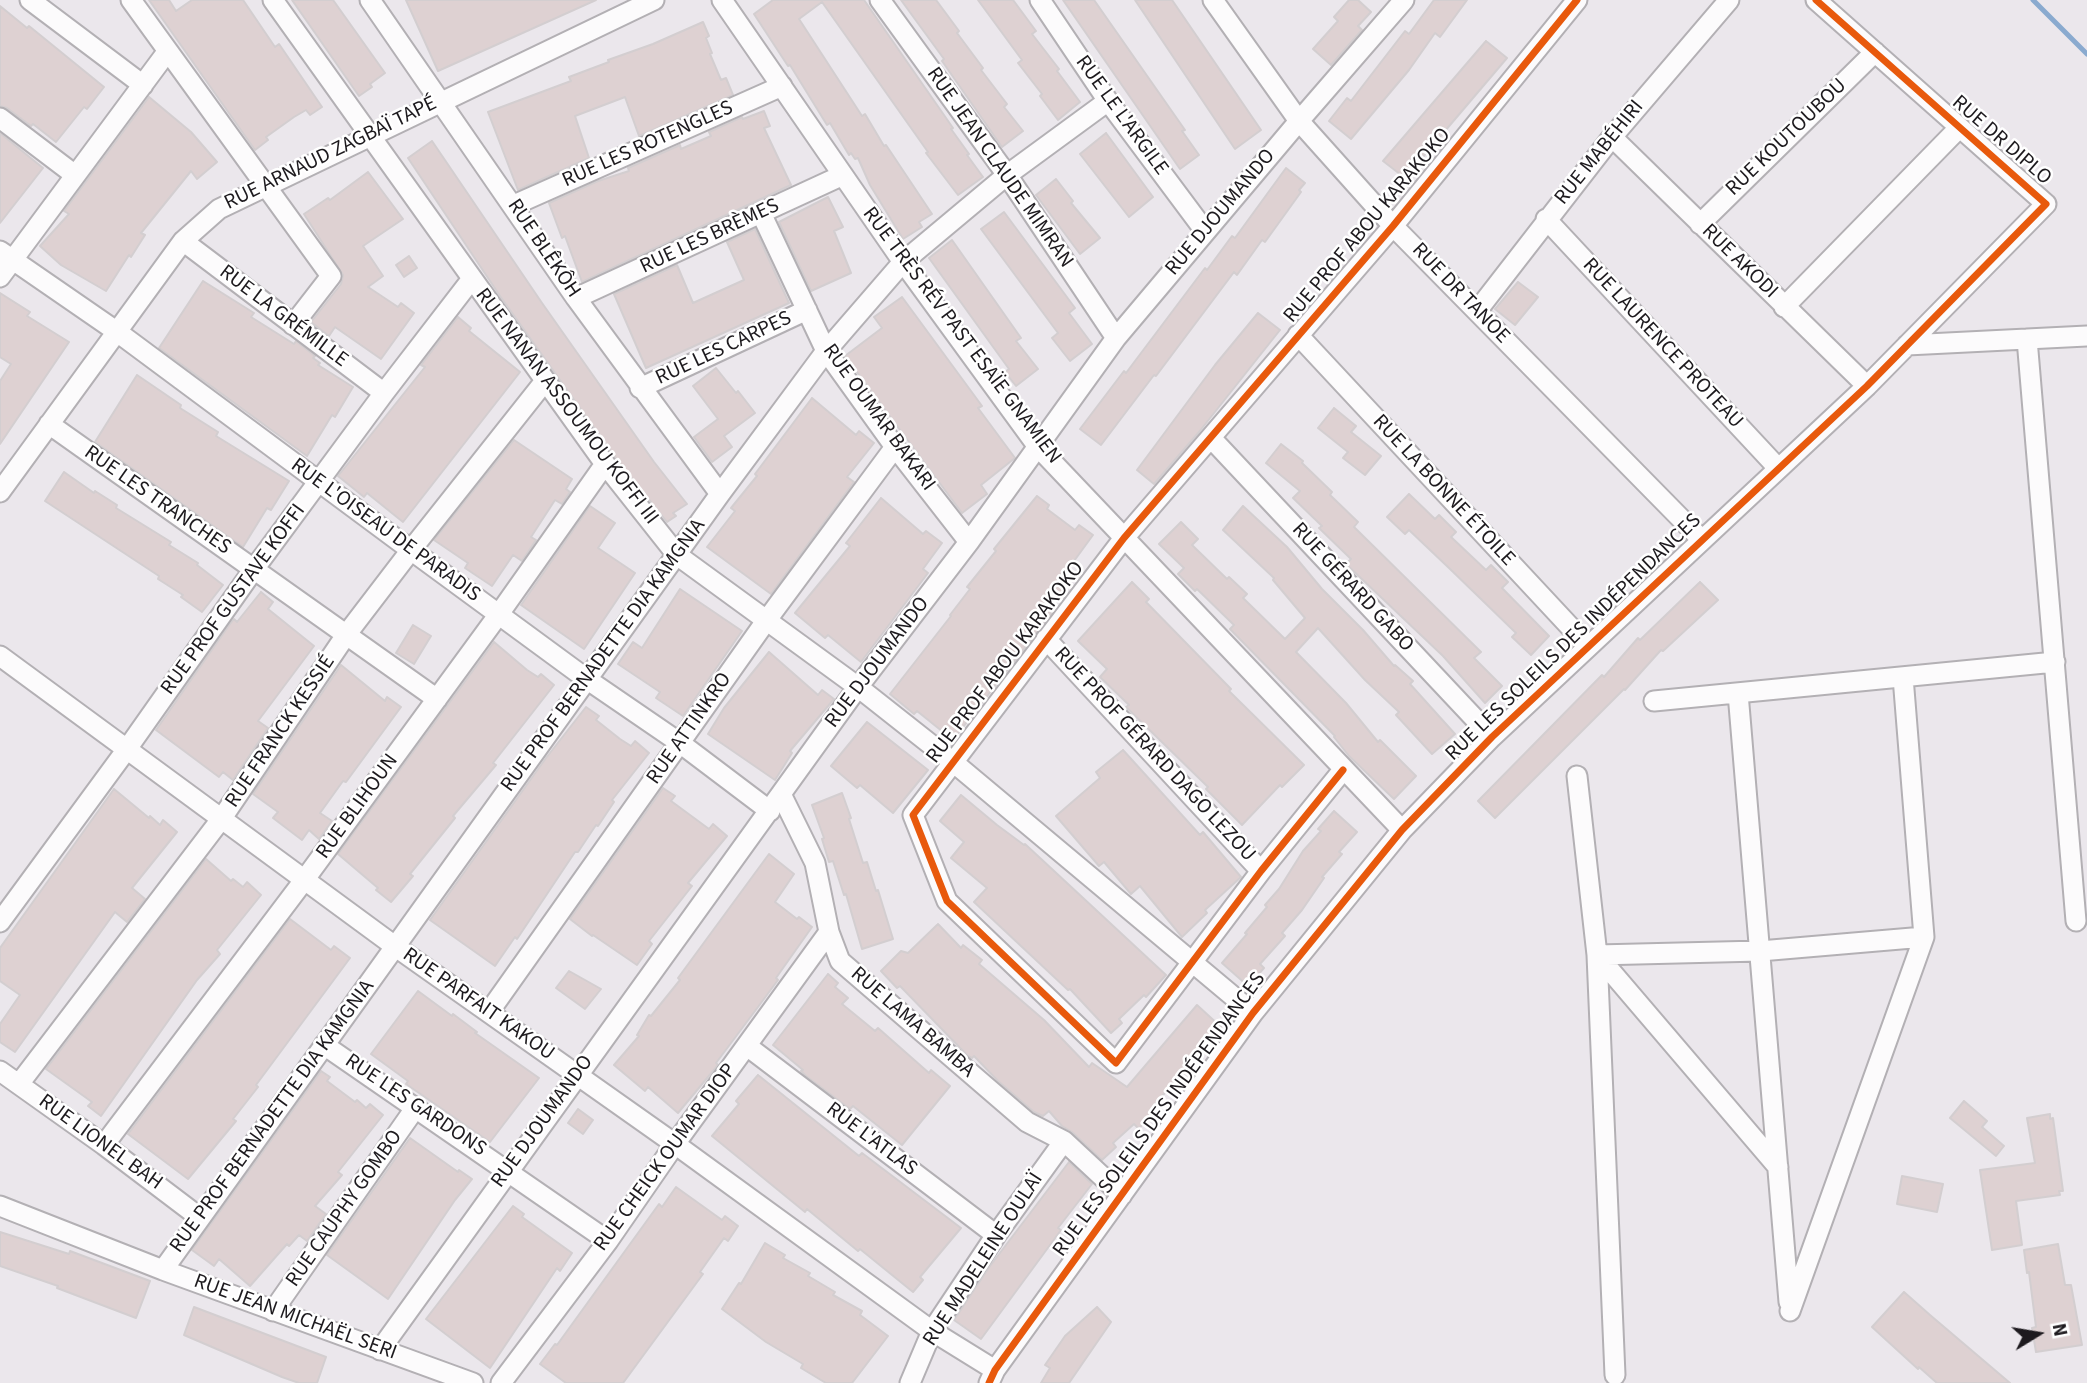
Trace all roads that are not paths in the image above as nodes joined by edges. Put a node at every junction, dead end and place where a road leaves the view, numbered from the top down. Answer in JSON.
{"nodes":[{"id":1,"x":30,"y":0,"type":"edge"},
{"id":2,"x":131,"y":0,"type":"edge"},
{"id":3,"x":273,"y":0,"type":"edge"},
{"id":4,"x":370,"y":0,"type":"edge"},
{"id":5,"x":654,"y":0,"type":"edge"},
{"id":6,"x":722,"y":0,"type":"edge"},
{"id":7,"x":880,"y":0,"type":"edge"},
{"id":8,"x":1040,"y":0,"type":"edge"},
{"id":9,"x":1213,"y":0,"type":"edge"},
{"id":10,"x":1404,"y":0,"type":"edge"},
{"id":11,"x":1577,"y":0,"type":"edge"},
{"id":12,"x":1729,"y":0,"type":"edge"},
{"id":13,"x":1816,"y":0,"type":"edge"},
{"id":14,"x":167,"y":52,"type":"junction"},
{"id":15,"x":1875,"y":52,"type":"junction"},
{"id":16,"x":143,"y":85,"type":"junction"},
{"id":17,"x":782,"y":86,"type":"junction"},
{"id":18,"x":440,"y":101,"type":"junction"},
{"id":19,"x":1108,"y":101,"type":"junction"},
{"id":20,"x":0,"y":118,"type":"edge"},
{"id":21,"x":1299,"y":121,"type":"junction"},
{"id":22,"x":1959,"y":128,"type":"junction"},
{"id":23,"x":370,"y":138,"type":"junction"},
{"id":24,"x":1612,"y":138,"type":"junction"},
{"id":25,"x":75,"y":175,"type":"junction"},
{"id":26,"x":843,"y":175,"type":"junction"},
{"id":27,"x":1007,"y":175,"type":"junction"},
{"id":28,"x":266,"y":185,"type":"junction"},
{"id":29,"x":513,"y":205,"type":"junction"},
{"id":30,"x":761,"y":213,"type":"junction"},
{"id":31,"x":1546,"y":219,"type":"junction"},
{"id":32,"x":1700,"y":224,"type":"junction"},
{"id":33,"x":1393,"y":226,"type":"junction"},
{"id":34,"x":1205,"y":231,"type":"junction"},
{"id":35,"x":183,"y":241,"type":"junction"},
{"id":36,"x":6,"y":255,"type":"edge"},
{"id":37,"x":903,"y":262,"type":"junction"},
{"id":38,"x":0,"y":277,"type":"edge"},
{"id":39,"x":471,"y":280,"type":"junction"},
{"id":40,"x":576,"y":298,"type":"junction"},
{"id":41,"x":1784,"y":307,"type":"junction"},
{"id":42,"x":807,"y":310,"type":"junction"},
{"id":43,"x":1477,"y":312,"type":"junction"},
{"id":44,"x":293,"y":325,"type":"junction"},
{"id":45,"x":116,"y":331,"type":"junction"},
{"id":46,"x":1298,"y":335,"type":"junction"},
{"id":47,"x":2087,"y":336,"type":"edge"},
{"id":48,"x":1116,"y":338,"type":"junction"},
{"id":49,"x":2027,"y":339,"type":"junction"},
{"id":50,"x":1907,"y":345,"type":"junction"},
{"id":51,"x":826,"y":351,"type":"junction"},
{"id":52,"x":545,"y":381,"type":"junction"},
{"id":53,"x":1867,"y":386,"type":"junction"},
{"id":54,"x":640,"y":388,"type":"junction"},
{"id":55,"x":384,"y":393,"type":"junction"},
{"id":56,"x":49,"y":424,"type":"junction"},
{"id":57,"x":1211,"y":438,"type":"junction"},
{"id":58,"x":895,"y":447,"type":"junction"},
{"id":59,"x":1038,"y":447,"type":"junction"},
{"id":60,"x":605,"y":464,"type":"junction"},
{"id":61,"x":1779,"y":468,"type":"junction"},
{"id":62,"x":319,"y":482,"type":"junction"},
{"id":63,"x":0,"y":492,"type":"edge"},
{"id":64,"x":720,"y":494,"type":"junction"},
{"id":65,"x":1124,"y":538,"type":"junction"},
{"id":66,"x":1701,"y":539,"type":"junction"},
{"id":67,"x":969,"y":542,"type":"junction"},
{"id":68,"x":411,"y":550,"type":"junction"},
{"id":69,"x":677,"y":555,"type":"junction"},
{"id":70,"x":254,"y":569,"type":"junction"},
{"id":71,"x":499,"y":614,"type":"junction"},
{"id":72,"x":766,"y":621,"type":"junction"},
{"id":73,"x":346,"y":635,"type":"junction"},
{"id":74,"x":1046,"y":639,"type":"junction"},
{"id":75,"x":1588,"y":646,"type":"junction"},
{"id":76,"x":0,"y":656,"type":"edge"},
{"id":77,"x":2055,"y":663,"type":"junction"},
{"id":78,"x":1903,"y":677,"type":"junction"},
{"id":79,"x":588,"y":680,"type":"junction"},
{"id":80,"x":858,"y":687,"type":"junction"},
{"id":81,"x":1738,"y":693,"type":"junction"},
{"id":82,"x":437,"y":699,"type":"junction"},
{"id":83,"x":1654,"y":701,"type":"dead end"},
{"id":84,"x":1492,"y":737,"type":"junction"},
{"id":85,"x":680,"y":743,"type":"junction"},
{"id":86,"x":127,"y":749,"type":"junction"},
{"id":87,"x":953,"y":762,"type":"junction"},
{"id":88,"x":1343,"y":770,"type":"junction"},
{"id":89,"x":1577,"y":776,"type":"dead end"},
{"id":90,"x":782,"y":794,"type":"junction"},
{"id":91,"x":770,"y":811,"type":"junction"},
{"id":92,"x":222,"y":818,"type":"junction"},
{"id":93,"x":1402,"y":830,"type":"junction"},
{"id":94,"x":1261,"y":871,"type":"junction"},
{"id":95,"x":305,"y":879,"type":"junction"},
{"id":96,"x":2,"y":916,"type":"edge"},
{"id":97,"x":2076,"y":921,"type":"dead end"},
{"id":98,"x":829,"y":932,"type":"junction"},
{"id":99,"x":1924,"y":937,"type":"junction"},
{"id":100,"x":396,"y":947,"type":"junction"},
{"id":101,"x":1760,"y":951,"type":"junction"},
{"id":102,"x":1597,"y":955,"type":"junction"},
{"id":103,"x":1191,"y":962,"type":"junction"},
{"id":104,"x":489,"y":1012,"type":"junction"},
{"id":105,"x":1253,"y":1013,"type":"junction"},
{"id":106,"x":324,"y":1045,"type":"junction"},
{"id":107,"x":747,"y":1046,"type":"junction"},
{"id":108,"x":0,"y":1071,"type":"edge"},
{"id":109,"x":577,"y":1074,"type":"junction"},
{"id":110,"x":19,"y":1084,"type":"junction"},
{"id":111,"x":416,"y":1107,"type":"junction"},
{"id":112,"x":1064,"y":1141,"type":"junction"},
{"id":113,"x":675,"y":1144,"type":"junction"},
{"id":114,"x":104,"y":1145,"type":"junction"},
{"id":115,"x":1778,"y":1167,"type":"junction"},
{"id":116,"x":508,"y":1170,"type":"junction"},
{"id":117,"x":1122,"y":1195,"type":"junction"},
{"id":118,"x":0,"y":1206,"type":"edge"},
{"id":119,"x":199,"y":1217,"type":"junction"},
{"id":120,"x":996,"y":1235,"type":"junction"},
{"id":121,"x":608,"y":1241,"type":"junction"},
{"id":122,"x":163,"y":1270,"type":"junction"},
{"id":123,"x":273,"y":1311,"type":"junction"},
{"id":124,"x":932,"y":1331,"type":"junction"},
{"id":125,"x":380,"y":1350,"type":"junction"},
{"id":126,"x":1615,"y":1375,"type":"dead end"},
{"id":127,"x":992,"y":1377,"type":"edge"},
{"id":128,"x":472,"y":1383,"type":"edge"},
{"id":129,"x":501,"y":1383,"type":"edge"},
{"id":130,"x":911,"y":1383,"type":"edge"}],
"edges":[{"from":1,"to":16,"type":"street"},
{"from":2,"to":14,"type":"street"},
{"from":3,"to":23,"type":"street","name":"RUE NANAN ASSOUMOU KOFFI III"},
{"from":4,"to":18,"type":"street","name":"RUE BLÊKÔH"},
{"from":5,"to":18,"type":"street","name":"RUE ARNAUD ZAGBAÏ TAPÉ"},
{"from":6,"to":17,"type":"street","name":"RUE TRÈS RÉV PAST ESAÏE GNAMIEN"},
{"from":7,"to":27,"type":"street","name":"RUE JEAN CLAUDE MIMRAN"},
{"from":8,"to":19,"type":"street","name":"RUE LE L'ARGILE"},
{"from":9,"to":21,"type":"street","name":"RUE DR TANOE"},
{"from":10,"to":21,"type":"street","name":"RUE DJOUMANDO"},
{"from":11,"to":33,"type":"street","name":"RUE PROF ABOU KARAKOKO"},
{"from":12,"to":24,"type":"street","name":"RUE MABÉHIRI"},
{"from":13,"to":15,"type":"street","name":"RUE DR DIPLO"},
{"from":14,"to":16,"type":"street"},
{"from":14,"to":28,"type":"street"},
{"from":15,"to":22,"type":"street","name":"RUE DR DIPLO"},
{"from":15,"to":32,"type":"street","name":"RUE KOUTOUBOU"},
{"from":16,"to":25,"type":"street"},
{"from":17,"to":26,"type":"street","name":"RUE TRÈS RÉV PAST ESAÏE GNAMIEN"},
{"from":17,"to":29,"type":"street","name":"RUE LES ROTENGLES"},
{"from":18,"to":23,"type":"street","name":"RUE ARNAUD ZAGBAÏ TAPÉ"},
{"from":18,"to":29,"type":"street","name":"RUE BLÊKÔH"},
{"from":19,"to":27,"type":"street","name":"RUE PROF BERNADETTE DIA KAMGNIA"},
{"from":19,"to":34,"type":"street","name":"RUE LE L'ARGILE"},
{"from":20,"to":25,"type":"street"},
{"from":21,"to":33,"type":"street","name":"RUE DR TANOE"},
{"from":21,"to":34,"type":"street","name":"RUE DJOUMANDO"},
{"from":22,"to":41,"type":"street"},
{"from":22,"to":50,"type":"street","name":"RUE DR DIPLO"},
{"from":23,"to":28,"type":"street","name":"RUE ARNAUD ZAGBAÏ TAPÉ"},
{"from":23,"to":39,"type":"street","name":"RUE NANAN ASSOUMOU KOFFI III"},
{"from":24,"to":31,"type":"street","name":"RUE MABÉHIRI"},
{"from":24,"to":32,"type":"street","name":"RUE AKODI"},
{"from":25,"to":36,"type":"street"},
{"from":26,"to":30,"type":"street","name":"RUE LES BRÈMES"},
{"from":26,"to":37,"type":"street","name":"RUE TRÈS RÉV PAST ESAÏE GNAMIEN"},
{"from":27,"to":37,"type":"street","name":"RUE PROF BERNADETTE DIA KAMGNIA"},
{"from":27,"to":48,"type":"street","name":"RUE JEAN CLAUDE MIMRAN"},
{"from":28,"to":35,"type":"street","name":"RUE ARNAUD ZAGBAÏ TAPÉ"},
{"from":28,"to":44,"type":"street"},
{"from":29,"to":40,"type":"street","name":"RUE BLÊKÔH"},
{"from":30,"to":40,"type":"street","name":"RUE LES BRÈMES"},
{"from":30,"to":42,"type":"street","name":"RUE OUMAR BAKARI"},
{"from":31,"to":43,"type":"street","name":"RUE MABÉHIRI"},
{"from":31,"to":61,"type":"street","name":"RUE LAURENCE PROTEAU"},
{"from":32,"to":41,"type":"street","name":"RUE AKODI"},
{"from":33,"to":43,"type":"street","name":"RUE DR TANOE"},
{"from":33,"to":46,"type":"street","name":"RUE PROF ABOU KARAKOKO"},
{"from":34,"to":48,"type":"street","name":"RUE DJOUMANDO"},
{"from":35,"to":44,"type":"street","name":"RUE LA GRÉMILLE"},
{"from":35,"to":45,"type":"street","name":"RUE ARNAUD ZAGBAÏ TAPÉ"},
{"from":36,"to":38,"type":"street"},
{"from":36,"to":45,"type":"street","name":"RUE L'OISEAU DE PARADIS"},
{"from":37,"to":51,"type":"street","name":"RUE PROF BERNADETTE DIA KAMGNIA"},
{"from":37,"to":59,"type":"street","name":"RUE TRÈS RÉV PAST ESAÏE GNAMIEN"},
{"from":39,"to":52,"type":"street","name":"RUE NANAN ASSOUMOU KOFFI III"},
{"from":39,"to":55,"type":"street","name":"RUE PROF GUSTAVE KOFFI"},
{"from":40,"to":54,"type":"street","name":"RUE BLÊKÔH"},
{"from":41,"to":53,"type":"street","name":"RUE AKODI"},
{"from":42,"to":51,"type":"street","name":"RUE OUMAR BAKARI"},
{"from":42,"to":54,"type":"street","name":"RUE LES CARPES"},
{"from":43,"to":66,"type":"street","name":"RUE DR TANOE"},
{"from":44,"to":55,"type":"street","name":"RUE LA GRÉMILLE"},
{"from":45,"to":56,"type":"street","name":"RUE ARNAUD ZAGBAÏ TAPÉ"},
{"from":45,"to":62,"type":"street","name":"RUE L'OISEAU DE PARADIS"},
{"from":46,"to":57,"type":"street","name":"RUE PROF ABOU KARAKOKO"},
{"from":46,"to":75,"type":"street","name":"RUE LA BONNE ÉTOILE"},
{"from":47,"to":49,"type":"street"},
{"from":48,"to":59,"type":"street","name":"RUE DJOUMANDO"},
{"from":49,"to":50,"type":"street"},
{"from":49,"to":77,"type":"street"},
{"from":50,"to":53,"type":"street","name":"RUE LES SOLEILS DES INDÉPENDANCES"},
{"from":51,"to":58,"type":"street","name":"RUE OUMAR BAKARI"},
{"from":51,"to":64,"type":"street","name":"RUE PROF BERNADETTE DIA KAMGNIA"},
{"from":52,"to":60,"type":"street","name":"RUE NANAN ASSOUMOU KOFFI III"},
{"from":52,"to":68,"type":"street","name":"RUE FRANCK KESSIÉ"},
{"from":53,"to":61,"type":"street","name":"RUE LES SOLEILS DES INDÉPENDANCES"},
{"from":54,"to":64,"type":"street","name":"RUE BLÊKÔH"},
{"from":55,"to":62,"type":"street","name":"RUE PROF GUSTAVE KOFFI"},
{"from":56,"to":63,"type":"street","name":"RUE ARNAUD ZAGBAÏ TAPÉ"},
{"from":56,"to":70,"type":"street","name":"RUE LES TRANCHES"},
{"from":57,"to":65,"type":"street","name":"RUE PROF ABOU KARAKOKO"},
{"from":57,"to":84,"type":"street","name":"RUE GÉRARD GABO"},
{"from":58,"to":67,"type":"street","name":"RUE OUMAR BAKARI"},
{"from":58,"to":72,"type":"street","name":"RUE ATTINKRO"},
{"from":59,"to":65,"type":"street","name":"RUE TRÈS RÉV PAST ESAÏE GNAMIEN"},
{"from":59,"to":67,"type":"street","name":"RUE DJOUMANDO"},
{"from":60,"to":69,"type":"street","name":"RUE NANAN ASSOUMOU KOFFI III"},
{"from":60,"to":71,"type":"street","name":"RUE BLIHOUN"},
{"from":61,"to":66,"type":"street","name":"RUE LES SOLEILS DES INDÉPENDANCES"},
{"from":62,"to":68,"type":"street","name":"RUE L'OISEAU DE PARADIS"},
{"from":62,"to":70,"type":"street","name":"RUE PROF GUSTAVE KOFFI"},
{"from":64,"to":69,"type":"street","name":"RUE PROF BERNADETTE DIA KAMGNIA"},
{"from":65,"to":74,"type":"street","name":"RUE PROF ABOU KARAKOKO"},
{"from":65,"to":88,"type":"street","name":"RUE TRÈS RÉV PAST ESAÏE GNAMIEN"},
{"from":66,"to":75,"type":"street","name":"RUE LES SOLEILS DES INDÉPENDANCES"},
{"from":67,"to":80,"type":"street","name":"RUE DJOUMANDO"},
{"from":68,"to":71,"type":"street","name":"RUE L'OISEAU DE PARADIS"},
{"from":68,"to":73,"type":"street","name":"RUE FRANCK KESSIÉ"},
{"from":69,"to":72,"type":"street","name":"RUE NANAN ASSOUMOU KOFFI III"},
{"from":69,"to":79,"type":"street","name":"RUE PROF BERNADETTE DIA KAMGNIA"},
{"from":70,"to":73,"type":"street","name":"RUE LES TRANCHES"},
{"from":70,"to":86,"type":"street","name":"RUE PROF GUSTAVE KOFFI"},
{"from":71,"to":79,"type":"street","name":"RUE L'OISEAU DE PARADIS"},
{"from":71,"to":82,"type":"street","name":"RUE BLIHOUN"},
{"from":72,"to":80,"type":"street","name":"RUE NANAN ASSOUMOU KOFFI III"},
{"from":72,"to":85,"type":"street","name":"RUE ATTINKRO"},
{"from":73,"to":82,"type":"street","name":"RUE LES TRANCHES"},
{"from":73,"to":92,"type":"street","name":"RUE FRANCK KESSIÉ"},
{"from":74,"to":87,"type":"street","name":"RUE PROF ABOU KARAKOKO"},
{"from":74,"to":94,"type":"street","name":"RUE PROF GÉRARD DAGO LEZOU"},
{"from":75,"to":84,"type":"street","name":"RUE LES SOLEILS DES INDÉPENDANCES"},
{"from":76,"to":86,"type":"street","name":"RUE PARFAIT KAKOU"},
{"from":77,"to":78,"type":"street"},
{"from":77,"to":97,"type":"street"},
{"from":78,"to":81,"type":"street"},
{"from":78,"to":99,"type":"street"},
{"from":79,"to":85,"type":"street","name":"RUE L'OISEAU DE PARADIS"},
{"from":79,"to":100,"type":"street","name":"RUE PROF BERNADETTE DIA KAMGNIA"},
{"from":80,"to":87,"type":"street","name":"RUE NANAN ASSOUMOU KOFFI III"},
{"from":80,"to":90,"type":"street","name":"RUE DJOUMANDO"},
{"from":81,"to":83,"type":"street"},
{"from":81,"to":101,"type":"street"},
{"from":82,"to":95,"type":"street","name":"RUE BLIHOUN"},
{"from":84,"to":93,"type":"street","name":"RUE LES SOLEILS DES INDÉPENDANCES"},
{"from":85,"to":91,"type":"street","name":"RUE L'OISEAU DE PARADIS"},
{"from":85,"to":104,"type":"street","name":"RUE ATTINKRO"},
{"from":86,"to":92,"type":"street","name":"RUE PARFAIT KAKOU"},
{"from":86,"to":96,"type":"street","name":"RUE PROF GUSTAVE KOFFI"},
{"from":87,"to":103,"type":"street","name":"RUE NANAN ASSOUMOU KOFFI III"},
{"from":87,"to":103,"type":"street","name":"RUE PROF ABOU KARAKOKO"},
{"from":88,"to":93,"type":"street","name":"RUE TRÈS RÉV PAST ESAÏE GNAMIEN"},
{"from":88,"to":94,"type":"street","name":"RUE PROF ABOU KARAKOKO"},
{"from":89,"to":102,"type":"street"},
{"from":90,"to":91,"type":"street","name":"RUE DJOUMANDO"},
{"from":90,"to":98,"type":"street","name":"RUE LAMA BAMBA"},
{"from":91,"to":109,"type":"street","name":"RUE DJOUMANDO"},
{"from":92,"to":95,"type":"street","name":"RUE PARFAIT KAKOU"},
{"from":92,"to":110,"type":"street","name":"RUE FRANCK KESSIÉ"},
{"from":93,"to":105,"type":"street","name":"RUE LES SOLEILS DES INDÉPENDANCES"},
{"from":94,"to":103,"type":"street","name":"RUE PROF ABOU KARAKOKO"},
{"from":95,"to":100,"type":"street","name":"RUE PARFAIT KAKOU"},
{"from":95,"to":114,"type":"street","name":"RUE BLIHOUN"},
{"from":98,"to":107,"type":"street","name":"RUE CHEICK OUMAR DIOP"},
{"from":98,"to":112,"type":"street","name":"RUE LAMA BAMBA"},
{"from":99,"to":101,"type":"street"},
{"from":99,"to":115,"type":"street"},
{"from":100,"to":104,"type":"street","name":"RUE PARFAIT KAKOU"},
{"from":100,"to":106,"type":"street","name":"RUE PROF BERNADETTE DIA KAMGNIA"},
{"from":101,"to":102,"type":"street"},
{"from":101,"to":115,"type":"street"},
{"from":102,"to":115,"type":"street"},
{"from":102,"to":126,"type":"street"},
{"from":103,"to":105,"type":"street","name":"RUE NANAN ASSOUMOU KOFFI III"},
{"from":104,"to":109,"type":"street","name":"RUE PARFAIT KAKOU"},
{"from":105,"to":117,"type":"street","name":"RUE LES SOLEILS DES INDÉPENDANCES"},
{"from":106,"to":111,"type":"street","name":"RUE LES GARDONS"},
{"from":106,"to":119,"type":"street","name":"RUE PROF BERNADETTE DIA KAMGNIA"},
{"from":107,"to":113,"type":"street","name":"RUE CHEICK OUMAR DIOP"},
{"from":107,"to":120,"type":"street","name":"RUE L'ATLAS"},
{"from":108,"to":110,"type":"street","name":"RUE LIONEL BAH"},
{"from":109,"to":113,"type":"street","name":"RUE PARFAIT KAKOU"},
{"from":109,"to":116,"type":"street","name":"RUE DJOUMANDO"},
{"from":110,"to":114,"type":"street","name":"RUE LIONEL BAH"},
{"from":111,"to":116,"type":"street","name":"RUE LES GARDONS"},
{"from":111,"to":123,"type":"street","name":"RUE CAUPHY GOMBO"},
{"from":112,"to":117,"type":"street","name":"RUE LAMA BAMBA"},
{"from":112,"to":120,"type":"street","name":"RUE MADELEINE OULAÏ"},
{"from":113,"to":121,"type":"street","name":"RUE CHEICK OUMAR DIOP"},
{"from":113,"to":124,"type":"street","name":"RUE PARFAIT KAKOU"},
{"from":114,"to":119,"type":"street","name":"RUE LIONEL BAH"},
{"from":116,"to":121,"type":"street","name":"RUE LES GARDONS"},
{"from":116,"to":125,"type":"street","name":"RUE DJOUMANDO"},
{"from":117,"to":127,"type":"street","name":"RUE LES SOLEILS DES INDÉPENDANCES"},
{"from":118,"to":122,"type":"street","name":"RUE JEAN MICHAËL SERI"},
{"from":119,"to":122,"type":"street","name":"RUE PROF BERNADETTE DIA KAMGNIA"},
{"from":120,"to":124,"type":"street","name":"RUE MADELEINE OULAÏ"},
{"from":121,"to":129,"type":"street","name":"RUE CHEICK OUMAR DIOP"},
{"from":122,"to":123,"type":"street","name":"RUE JEAN MICHAËL SERI"},
{"from":123,"to":125,"type":"street","name":"RUE JEAN MICHAËL SERI"},
{"from":124,"to":127,"type":"street","name":"RUE PARFAIT KAKOU"},
{"from":124,"to":130,"type":"street","name":"RUE MADELEINE OULAÏ"},
{"from":125,"to":128,"type":"street","name":"RUE JEAN MICHAËL SERI"}]}
